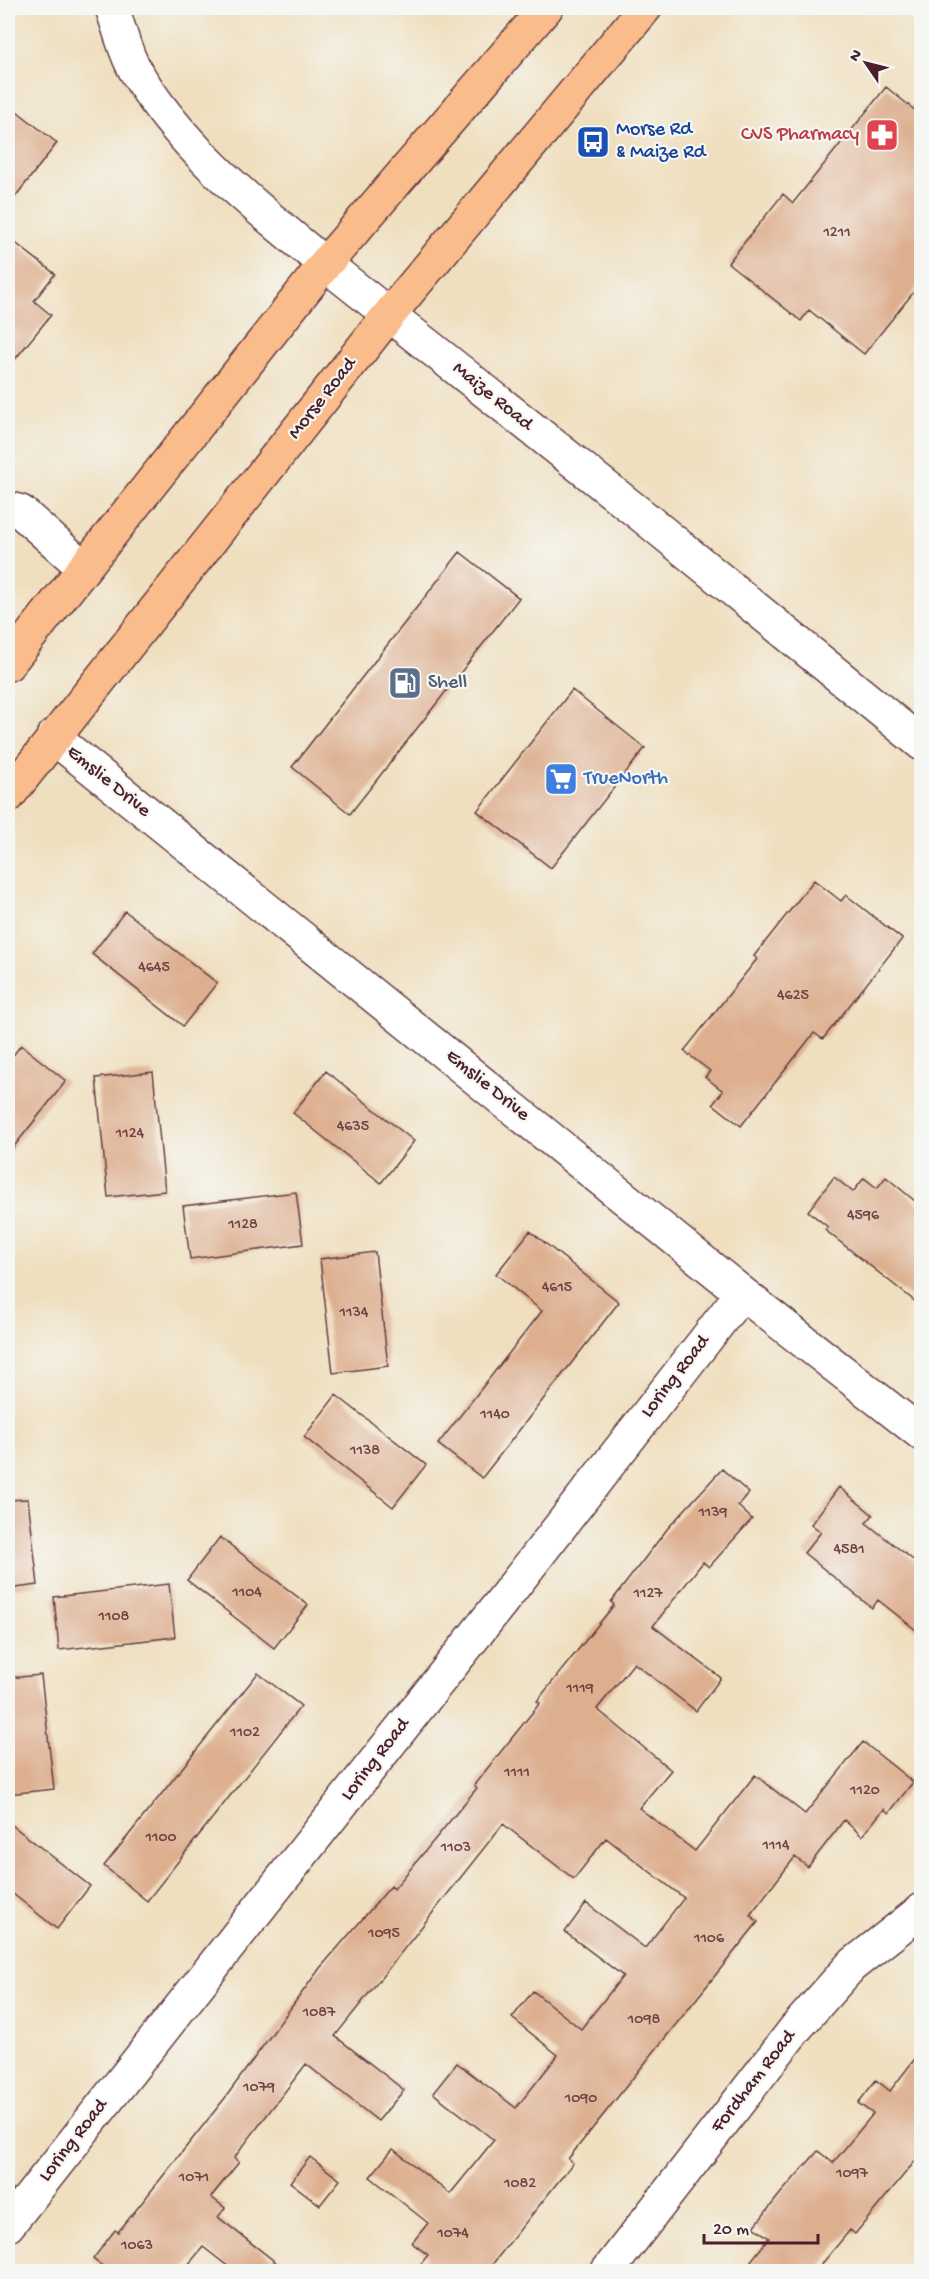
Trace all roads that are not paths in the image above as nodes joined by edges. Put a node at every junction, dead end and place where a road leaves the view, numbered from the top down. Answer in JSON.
{"nodes":[{"id":1,"x":112,"y":8,"type":"edge"},
{"id":2,"x":546,"y":8,"type":"edge"},
{"id":3,"x":645,"y":8,"type":"edge"},
{"id":4,"x":326,"y":264,"type":"junction"},
{"id":5,"x":388,"y":316,"type":"junction"},
{"id":6,"x":8,"y":508,"type":"edge"},
{"id":7,"x":83,"y":567,"type":"junction"},
{"id":8,"x":8,"y":664,"type":"edge"},
{"id":9,"x":53,"y":737,"type":"junction"},
{"id":10,"x":921,"y":744,"type":"edge"},
{"id":11,"x":8,"y":795,"type":"edge"},
{"id":12,"x":742,"y":1293,"type":"junction"},
{"id":13,"x":921,"y":1434,"type":"edge"},
{"id":14,"x":921,"y":1910,"type":"edge"},
{"id":15,"x":8,"y":2225,"type":"edge"},
{"id":16,"x":607,"y":2271,"type":"edge"}],
"edges":[{"from":1,"to":4,"type":"street","name":"Maize Road"},
{"from":2,"to":4,"type":"main road"},
{"from":3,"to":5,"type":"main road","name":"Morse Road"},
{"from":4,"to":5,"type":"street","name":"Maize Road"},
{"from":4,"to":7,"type":"main road"},
{"from":5,"to":9,"type":"main road","name":"Morse Road"},
{"from":5,"to":10,"type":"street","name":"Maize Road"},
{"from":6,"to":7,"type":"street"},
{"from":7,"to":8,"type":"main road"},
{"from":9,"to":11,"type":"main road","name":"Morse Road"},
{"from":9,"to":12,"type":"street","name":"Emslie Drive"},
{"from":12,"to":13,"type":"street","name":"Emslie Drive"},
{"from":12,"to":15,"type":"street","name":"Loring Road"},
{"from":14,"to":16,"type":"street","name":"Fordham Road"}]}
